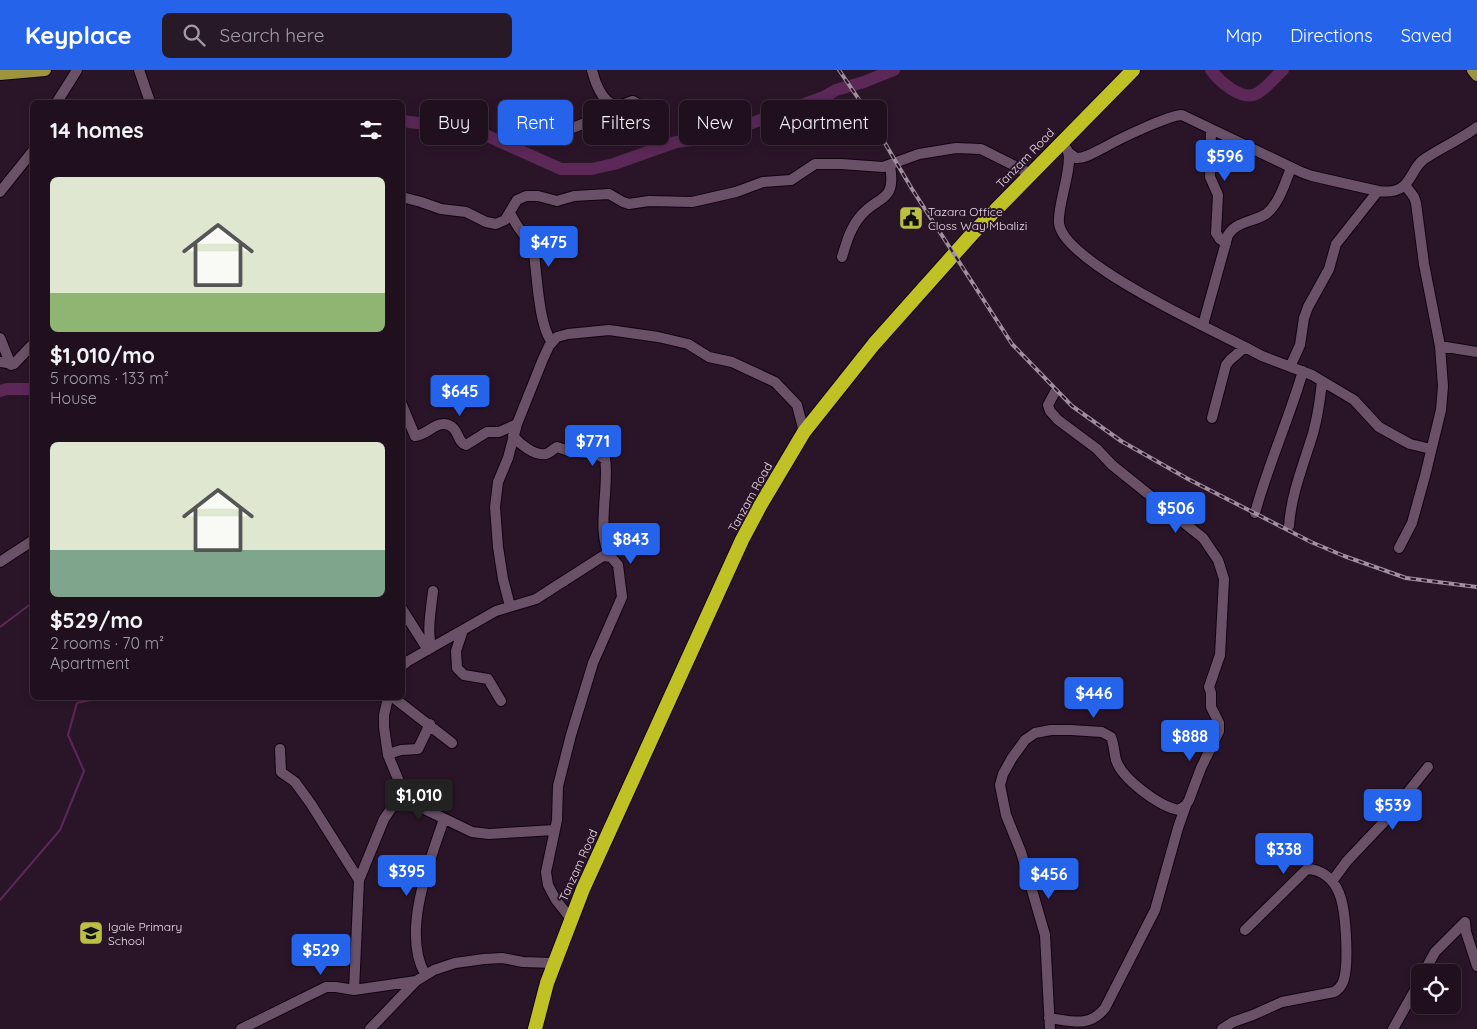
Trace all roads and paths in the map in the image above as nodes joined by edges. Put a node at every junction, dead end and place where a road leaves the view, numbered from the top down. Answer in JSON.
{"nodes":[{"id":1,"x":45,"y":70,"type":"edge"},
{"id":2,"x":77,"y":70,"type":"edge"},
{"id":3,"x":139,"y":70,"type":"edge"},
{"id":4,"x":592,"y":70,"type":"edge"},
{"id":5,"x":1133,"y":70,"type":"edge"},
{"id":6,"x":1473,"y":70,"type":"edge"},
{"id":7,"x":0,"y":74,"type":"edge"},
{"id":8,"x":1477,"y":75,"type":"edge"},
{"id":9,"x":58,"y":100,"type":"edge"},
{"id":10,"x":149,"y":100,"type":"edge"},
{"id":11,"x":573,"y":127,"type":"edge"},
{"id":12,"x":1477,"y":127,"type":"edge"},
{"id":13,"x":1211,"y":128,"type":"junction"},
{"id":14,"x":1064,"y":147,"type":"junction"},
{"id":15,"x":30,"y":154,"type":"edge"},
{"id":16,"x":890,"y":166,"type":"junction"},
{"id":17,"x":1291,"y":168,"type":"junction"},
{"id":18,"x":1030,"y":174,"type":"junction"},
{"id":19,"x":1405,"y":185,"type":"junction"},
{"id":20,"x":1378,"y":191,"type":"junction"},
{"id":21,"x":0,"y":192,"type":"edge"},
{"id":22,"x":405,"y":198,"type":"edge"},
{"id":23,"x":510,"y":212,"type":"junction"},
{"id":24,"x":1226,"y":243,"type":"junction"},
{"id":25,"x":842,"y":257,"type":"dead end"},
{"id":26,"x":1203,"y":325,"type":"junction"},
{"id":27,"x":0,"y":338,"type":"edge"},
{"id":28,"x":552,"y":342,"type":"junction"},
{"id":29,"x":1440,"y":346,"type":"junction"},
{"id":30,"x":30,"y":347,"type":"edge"},
{"id":31,"x":1245,"y":347,"type":"junction"},
{"id":32,"x":1477,"y":352,"type":"edge"},
{"id":33,"x":0,"y":362,"type":"edge"},
{"id":34,"x":12,"y":365,"type":"junction"},
{"id":35,"x":1290,"y":367,"type":"junction"},
{"id":36,"x":1303,"y":371,"type":"junction"},
{"id":37,"x":1322,"y":381,"type":"junction"},
{"id":38,"x":1054,"y":392,"type":"dead end"},
{"id":39,"x":405,"y":412,"type":"edge"},
{"id":40,"x":1212,"y":418,"type":"dead end"},
{"id":41,"x":517,"y":424,"type":"junction"},
{"id":42,"x":804,"y":432,"type":"junction"},
{"id":43,"x":513,"y":436,"type":"junction"},
{"id":44,"x":1431,"y":449,"type":"junction"},
{"id":45,"x":1255,"y":513,"type":"dead end"},
{"id":46,"x":1289,"y":526,"type":"dead end"},
{"id":47,"x":30,"y":542,"type":"edge"},
{"id":48,"x":1399,"y":548,"type":"dead end"},
{"id":49,"x":611,"y":556,"type":"junction"},
{"id":50,"x":0,"y":562,"type":"edge"},
{"id":51,"x":433,"y":591,"type":"dead end"},
{"id":52,"x":510,"y":606,"type":"junction"},
{"id":53,"x":405,"y":613,"type":"edge"},
{"id":54,"x":464,"y":630,"type":"junction"},
{"id":55,"x":430,"y":649,"type":"junction"},
{"id":56,"x":405,"y":664,"type":"edge"},
{"id":57,"x":388,"y":700,"type":"edge"},
{"id":58,"x":397,"y":700,"type":"edge"},
{"id":59,"x":501,"y":701,"type":"dead end"},
{"id":60,"x":430,"y":724,"type":"junction"},
{"id":61,"x":452,"y":743,"type":"dead end"},
{"id":62,"x":280,"y":750,"type":"dead end"},
{"id":63,"x":388,"y":754,"type":"junction"},
{"id":64,"x":1428,"y":767,"type":"dead end"},
{"id":65,"x":403,"y":791,"type":"junction"},
{"id":66,"x":1186,"y":806,"type":"junction"},
{"id":67,"x":444,"y":819,"type":"junction"},
{"id":68,"x":555,"y":830,"type":"junction"},
{"id":69,"x":359,"y":880,"type":"junction"},
{"id":70,"x":1332,"y":880,"type":"junction"},
{"id":71,"x":571,"y":919,"type":"junction"},
{"id":72,"x":1245,"y":930,"type":"dead end"},
{"id":73,"x":554,"y":963,"type":"junction"},
{"id":74,"x":1428,"y":964,"type":"edge"},
{"id":75,"x":1477,"y":966,"type":"edge"},
{"id":76,"x":425,"y":974,"type":"junction"},
{"id":77,"x":416,"y":981,"type":"junction"},
{"id":78,"x":354,"y":990,"type":"junction"},
{"id":79,"x":1411,"y":997,"type":"edge"},
{"id":80,"x":1049,"y":1018,"type":"junction"},
{"id":81,"x":241,"y":1029,"type":"edge"},
{"id":82,"x":370,"y":1029,"type":"edge"},
{"id":83,"x":535,"y":1029,"type":"edge"},
{"id":84,"x":1050,"y":1029,"type":"edge"},
{"id":85,"x":1222,"y":1029,"type":"edge"},
{"id":86,"x":1393,"y":1029,"type":"edge"}],
"edges":[{"from":1,"to":7,"type":"main road"},
{"from":2,"to":9,"type":"street"},
{"from":3,"to":10,"type":"street"},
{"from":4,"to":11,"type":"street"},
{"from":5,"to":14,"type":"highway","name":"Tanzam Road"},
{"from":6,"to":8,"type":"main road"},
{"from":12,"to":19,"type":"street"},
{"from":13,"to":14,"type":"street"},
{"from":13,"to":17,"type":"street"},
{"from":13,"to":24,"type":"street"},
{"from":14,"to":18,"type":"highway","name":"Tanzam Road"},
{"from":14,"to":26,"type":"street"},
{"from":15,"to":21,"type":"street"},
{"from":16,"to":18,"type":"street"},
{"from":16,"to":23,"type":"street"},
{"from":16,"to":25,"type":"street"},
{"from":17,"to":20,"type":"street"},
{"from":17,"to":24,"type":"street"},
{"from":18,"to":42,"type":"highway","name":"Tanzam Road"},
{"from":19,"to":20,"type":"street"},
{"from":19,"to":29,"type":"street"},
{"from":20,"to":35,"type":"street"},
{"from":22,"to":23,"type":"street"},
{"from":23,"to":28,"type":"street"},
{"from":24,"to":26,"type":"street"},
{"from":26,"to":31,"type":"street"},
{"from":27,"to":34,"type":"street"},
{"from":28,"to":41,"type":"street"},
{"from":28,"to":42,"type":"street"},
{"from":29,"to":32,"type":"street"},
{"from":29,"to":44,"type":"street"},
{"from":30,"to":34,"type":"street"},
{"from":31,"to":35,"type":"street"},
{"from":31,"to":40,"type":"street"},
{"from":33,"to":34,"type":"street"},
{"from":35,"to":36,"type":"street"},
{"from":36,"to":37,"type":"street"},
{"from":36,"to":45,"type":"street"},
{"from":37,"to":44,"type":"street"},
{"from":37,"to":46,"type":"street"},
{"from":38,"to":66,"type":"street"},
{"from":39,"to":41,"type":"street"},
{"from":41,"to":43,"type":"street"},
{"from":42,"to":71,"type":"highway","name":"Tanzam Road"},
{"from":43,"to":49,"type":"street"},
{"from":43,"to":52,"type":"street"},
{"from":44,"to":48,"type":"street"},
{"from":47,"to":50,"type":"street"},
{"from":49,"to":52,"type":"street"},
{"from":49,"to":68,"type":"street"},
{"from":51,"to":55,"type":"street"},
{"from":52,"to":54,"type":"street"},
{"from":53,"to":55,"type":"street"},
{"from":54,"to":55,"type":"street"},
{"from":54,"to":59,"type":"street"},
{"from":55,"to":56,"type":"street"},
{"from":57,"to":63,"type":"street"},
{"from":58,"to":60,"type":"street"},
{"from":60,"to":61,"type":"street"},
{"from":60,"to":63,"type":"street"},
{"from":62,"to":69,"type":"street"},
{"from":63,"to":65,"type":"street"},
{"from":64,"to":70,"type":"street"},
{"from":65,"to":67,"type":"street"},
{"from":65,"to":69,"type":"street"},
{"from":66,"to":80,"type":"street"},
{"from":66,"to":80,"type":"street"},
{"from":67,"to":68,"type":"street"},
{"from":67,"to":76,"type":"street"},
{"from":68,"to":71,"type":"street"},
{"from":69,"to":78,"type":"street"},
{"from":70,"to":72,"type":"street"},
{"from":70,"to":85,"type":"street"},
{"from":71,"to":73,"type":"highway","name":"Tanzam Road"},
{"from":73,"to":76,"type":"street"},
{"from":73,"to":83,"type":"highway","name":"Tanzam Road"},
{"from":74,"to":75,"type":"street"},
{"from":76,"to":77,"type":"street"},
{"from":77,"to":78,"type":"street"},
{"from":77,"to":82,"type":"street"},
{"from":78,"to":81,"type":"street"},
{"from":79,"to":86,"type":"street"},
{"from":80,"to":84,"type":"street"}]}
